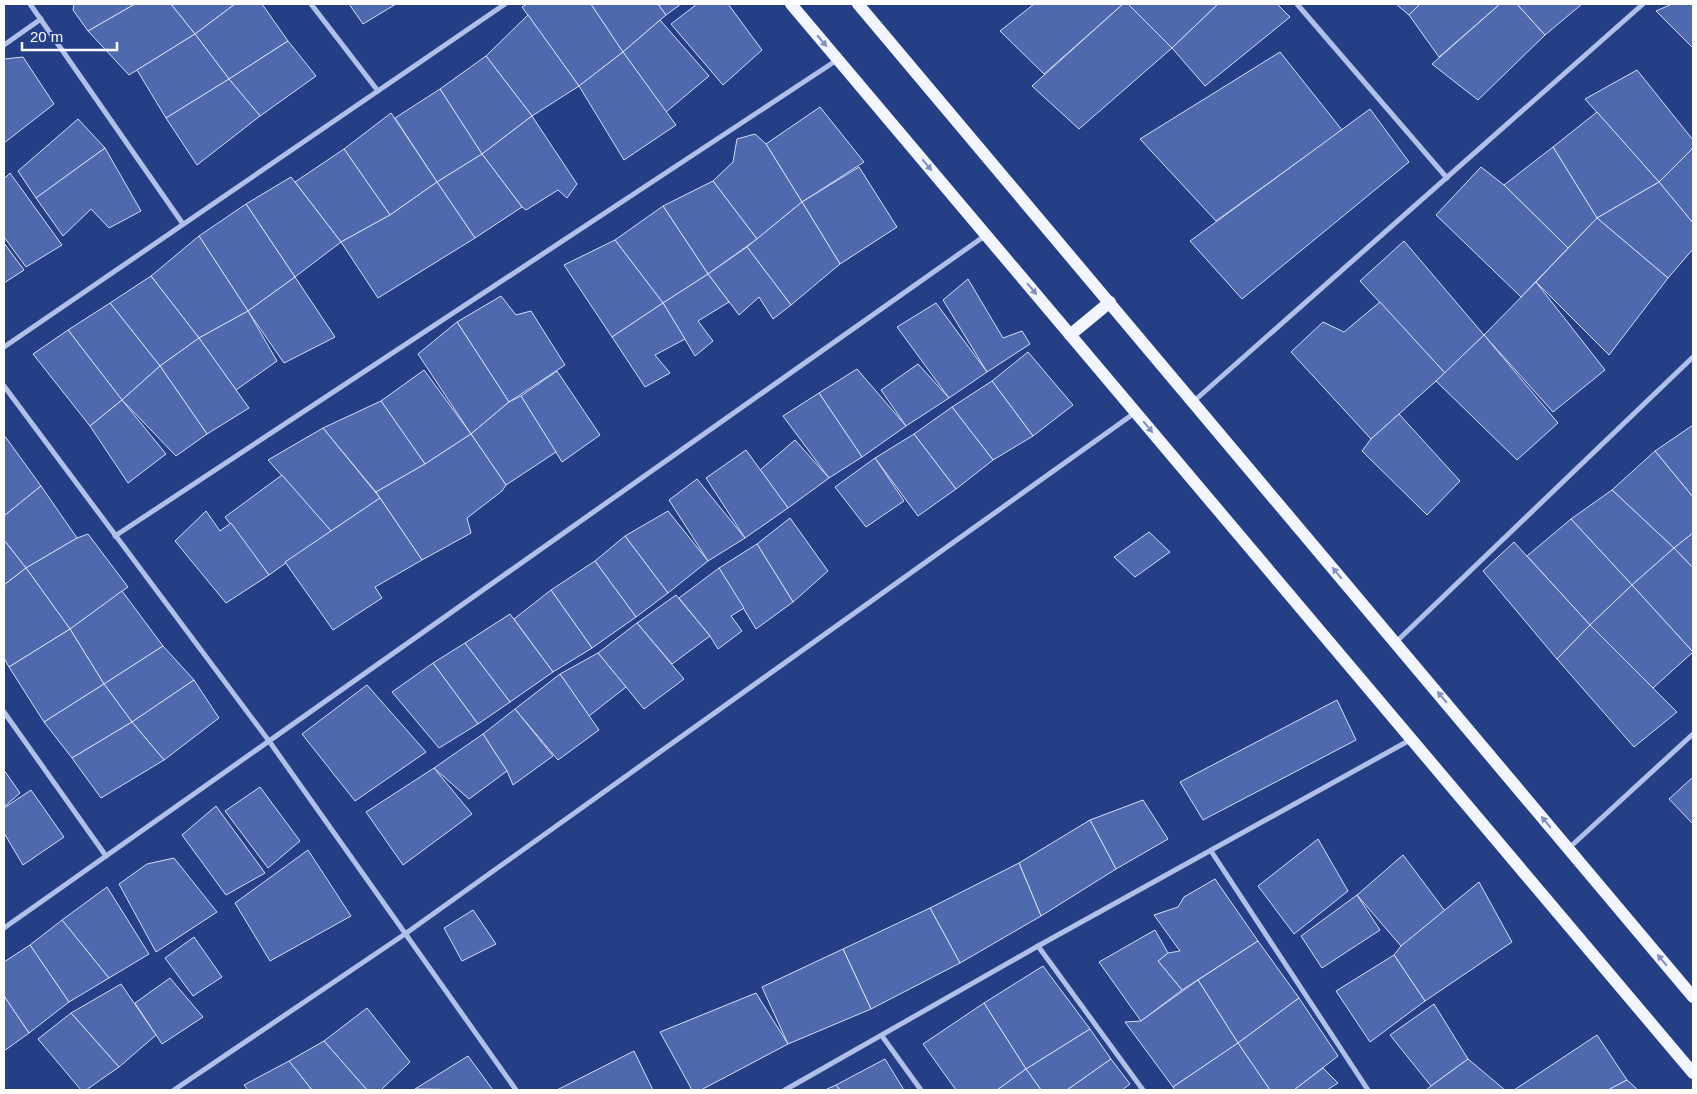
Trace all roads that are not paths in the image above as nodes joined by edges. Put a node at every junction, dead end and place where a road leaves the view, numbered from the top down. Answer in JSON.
{"nodes":[{"id":1,"x":30,"y":4,"type":"edge"},
{"id":2,"x":311,"y":4,"type":"edge"},
{"id":3,"x":505,"y":4,"type":"edge"},
{"id":4,"x":791,"y":4,"type":"edge"},
{"id":5,"x":858,"y":4,"type":"edge"},
{"id":6,"x":1297,"y":4,"type":"edge"},
{"id":7,"x":1643,"y":4,"type":"edge"},
{"id":8,"x":41,"y":19,"type":"junction"},
{"id":9,"x":4,"y":45,"type":"edge"},
{"id":10,"x":838,"y":59,"type":"junction"},
{"id":11,"x":378,"y":91,"type":"junction"},
{"id":12,"x":1447,"y":178,"type":"junction"},
{"id":13,"x":183,"y":224,"type":"junction"},
{"id":14,"x":986,"y":235,"type":"junction"},
{"id":15,"x":1110,"y":302,"type":"junction"},
{"id":16,"x":1070,"y":335,"type":"junction"},
{"id":17,"x":4,"y":347,"type":"edge"},
{"id":18,"x":1693,"y":357,"type":"edge"},
{"id":19,"x":4,"y":386,"type":"edge"},
{"id":20,"x":1194,"y":402,"type":"junction"},
{"id":21,"x":1136,"y":412,"type":"junction"},
{"id":22,"x":115,"y":536,"type":"junction"},
{"id":23,"x":1396,"y":642,"type":"junction"},
{"id":24,"x":4,"y":712,"type":"edge"},
{"id":25,"x":1693,"y":734,"type":"edge"},
{"id":26,"x":1412,"y":739,"type":"junction"},
{"id":27,"x":268,"y":741,"type":"junction"},
{"id":28,"x":1569,"y":849,"type":"junction"},
{"id":29,"x":1211,"y":851,"type":"junction"},
{"id":30,"x":106,"y":856,"type":"junction"},
{"id":31,"x":4,"y":928,"type":"edge"},
{"id":32,"x":405,"y":934,"type":"junction"},
{"id":33,"x":1038,"y":946,"type":"junction"},
{"id":34,"x":1693,"y":997,"type":"edge"},
{"id":35,"x":882,"y":1036,"type":"junction"},
{"id":36,"x":1693,"y":1073,"type":"edge"},
{"id":37,"x":174,"y":1090,"type":"edge"},
{"id":38,"x":516,"y":1090,"type":"edge"},
{"id":39,"x":785,"y":1090,"type":"edge"},
{"id":40,"x":922,"y":1090,"type":"edge"},
{"id":41,"x":1143,"y":1090,"type":"edge"},
{"id":42,"x":1368,"y":1090,"type":"edge"}],
"edges":[{"from":1,"to":8,"type":"street"},
{"from":2,"to":11,"type":"street"},
{"from":3,"to":11,"type":"street"},
{"from":4,"to":10,"type":"main road","one_way":true},
{"from":5,"to":15,"type":"main road"},
{"from":6,"to":12,"type":"street"},
{"from":7,"to":12,"type":"street"},
{"from":8,"to":9,"type":"street"},
{"from":8,"to":13,"type":"street"},
{"from":10,"to":14,"type":"main road","one_way":true},
{"from":10,"to":22,"type":"street"},
{"from":11,"to":13,"type":"street"},
{"from":12,"to":20,"type":"street"},
{"from":13,"to":17,"type":"street"},
{"from":14,"to":16,"type":"main road","one_way":true},
{"from":14,"to":27,"type":"street"},
{"from":15,"to":16,"type":"main road"},
{"from":15,"to":20,"type":"main road"},
{"from":16,"to":21,"type":"main road"},
{"from":18,"to":23,"type":"street"},
{"from":19,"to":22,"type":"street"},
{"from":23,"to":20,"type":"main road","one_way":true},
{"from":21,"to":26,"type":"main road","one_way":true},
{"from":21,"to":32,"type":"street"},
{"from":22,"to":27,"type":"street"},
{"from":28,"to":23,"type":"main road","one_way":true},
{"from":24,"to":30,"type":"street"},
{"from":25,"to":28,"type":"street"},
{"from":26,"to":29,"type":"street"},
{"from":26,"to":36,"type":"main road"},
{"from":27,"to":30,"type":"street"},
{"from":27,"to":32,"type":"street"},
{"from":34,"to":28,"type":"main road","one_way":true},
{"from":29,"to":33,"type":"street"},
{"from":29,"to":42,"type":"street"},
{"from":30,"to":31,"type":"street"},
{"from":32,"to":37,"type":"street"},
{"from":32,"to":38,"type":"street"},
{"from":33,"to":35,"type":"street"},
{"from":33,"to":41,"type":"street"},
{"from":35,"to":39,"type":"street"},
{"from":35,"to":40,"type":"street"}]}
